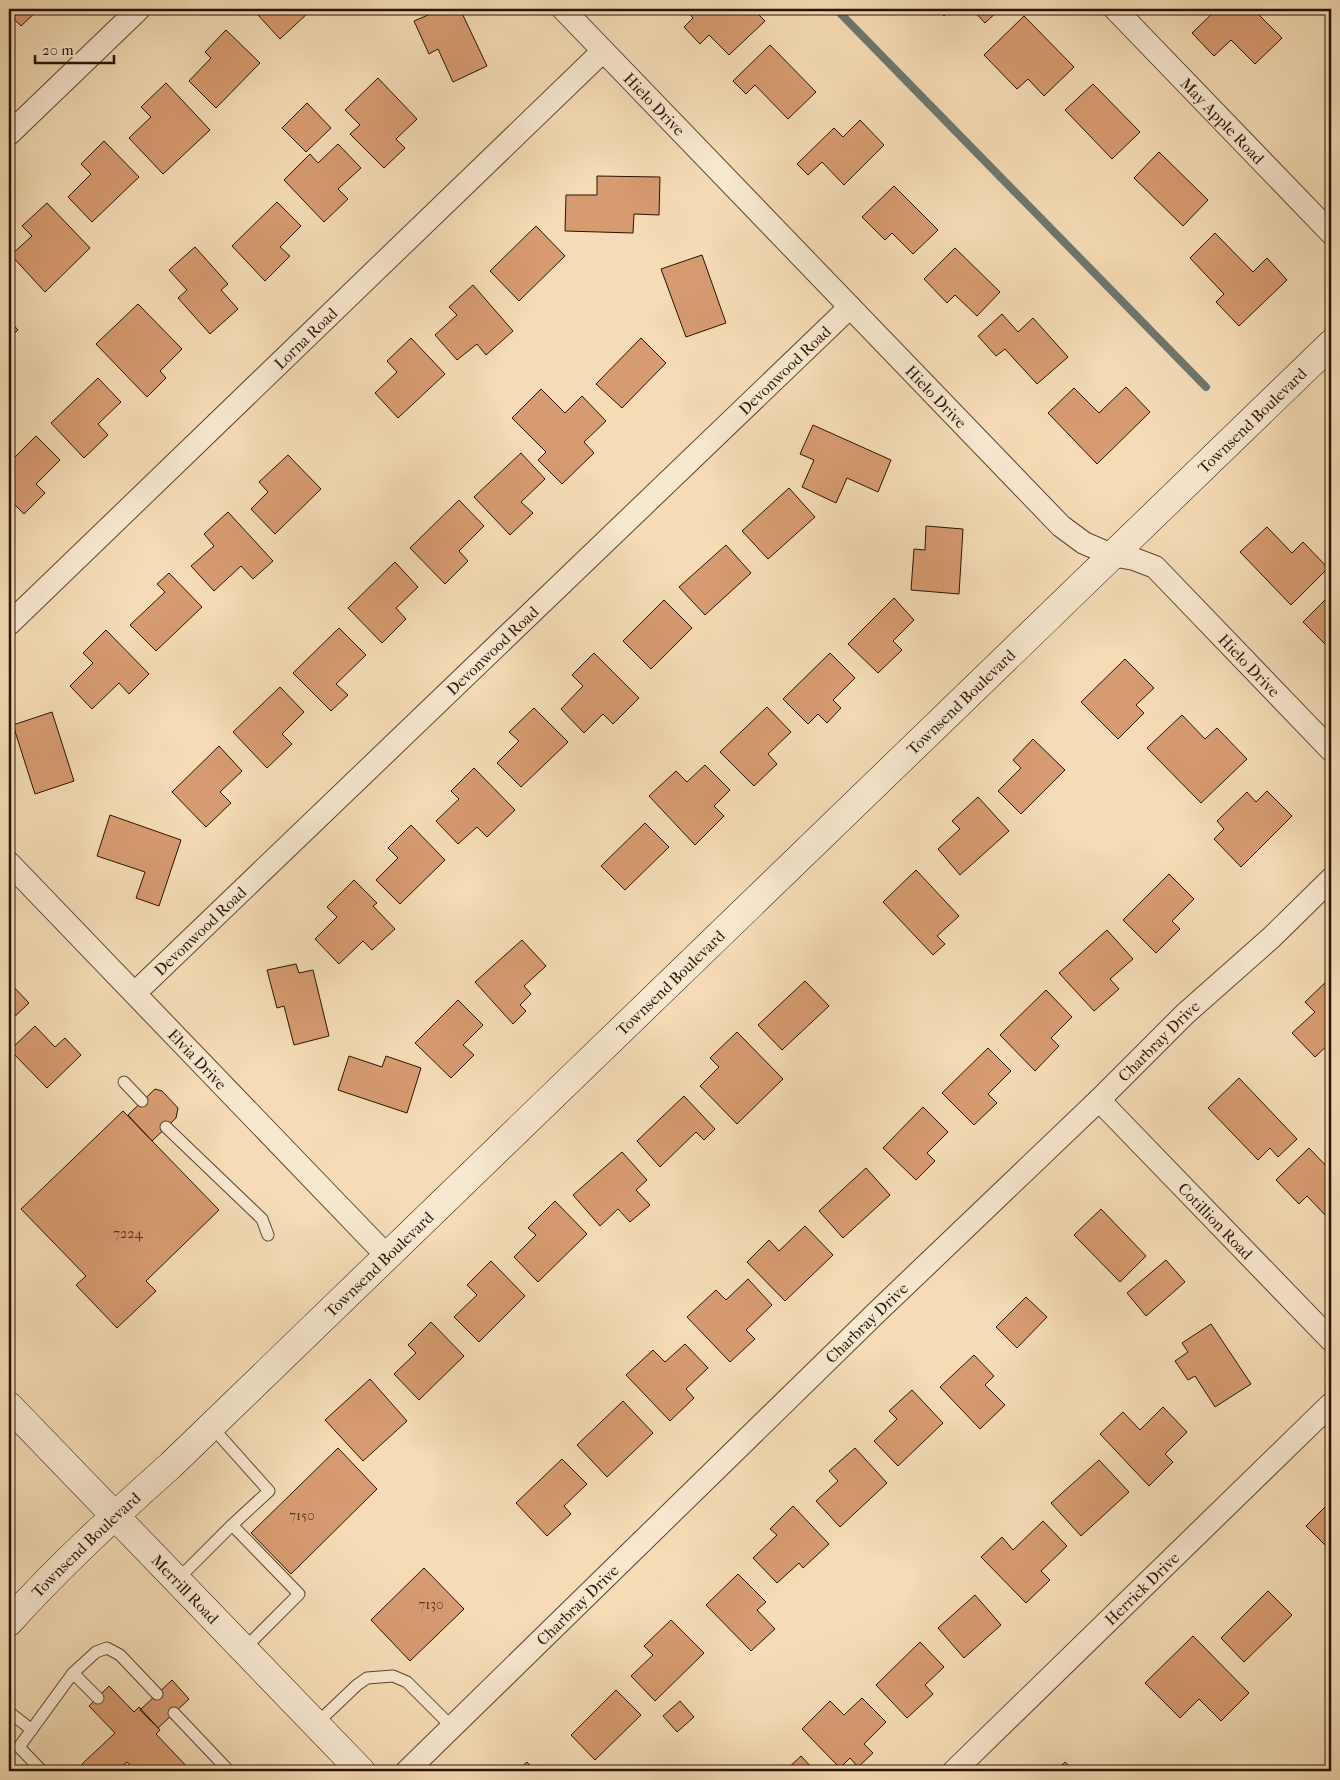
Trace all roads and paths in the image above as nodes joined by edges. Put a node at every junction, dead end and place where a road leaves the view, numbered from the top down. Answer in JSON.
{"nodes":[{"id":1,"x":139,"y":9,"type":"edge"},
{"id":2,"x":562,"y":9,"type":"edge"},
{"id":3,"x":1121,"y":11,"type":"edge"},
{"id":4,"x":603,"y":51,"type":"junction"},
{"id":5,"x":9,"y":134,"type":"edge"},
{"id":6,"x":1331,"y":233,"type":"edge"},
{"id":7,"x":850,"y":307,"type":"junction"},
{"id":8,"x":1331,"y":344,"type":"edge"},
{"id":9,"x":1112,"y":555,"type":"junction"},
{"id":10,"x":9,"y":624,"type":"edge"},
{"id":11,"x":1331,"y":750,"type":"edge"},
{"id":12,"x":9,"y":863,"type":"edge"},
{"id":13,"x":1331,"y":879,"type":"edge"},
{"id":14,"x":135,"y":993,"type":"junction"},
{"id":15,"x":124,"y":1082,"type":"dead end"},
{"id":16,"x":1099,"y":1100,"type":"junction"},
{"id":17,"x":142,"y":1101,"type":"dead end"},
{"id":18,"x":166,"y":1127,"type":"dead end"},
{"id":19,"x":268,"y":1235,"type":"dead end"},
{"id":20,"x":386,"y":1256,"type":"junction"},
{"id":21,"x":1331,"y":1340,"type":"edge"},
{"id":22,"x":1331,"y":1404,"type":"edge"},
{"id":23,"x":9,"y":1406,"type":"edge"},
{"id":24,"x":211,"y":1426,"type":"junction"},
{"id":25,"x":114,"y":1516,"type":"junction"},
{"id":26,"x":232,"y":1525,"type":"junction"},
{"id":27,"x":176,"y":1581,"type":"junction"},
{"id":28,"x":9,"y":1622,"type":"edge"},
{"id":29,"x":243,"y":1650,"type":"junction"},
{"id":30,"x":73,"y":1673,"type":"junction"},
{"id":31,"x":157,"y":1694,"type":"dead end"},
{"id":32,"x":98,"y":1698,"type":"dead end"},
{"id":33,"x":9,"y":1712,"type":"edge"},
{"id":34,"x":174,"y":1713,"type":"dead end"},
{"id":35,"x":315,"y":1725,"type":"junction"},
{"id":36,"x":452,"y":1727,"type":"junction"},
{"id":37,"x":32,"y":1730,"type":"junction"},
{"id":38,"x":42,"y":1771,"type":"edge"},
{"id":39,"x":229,"y":1771,"type":"edge"},
{"id":40,"x":361,"y":1771,"type":"edge"},
{"id":41,"x":407,"y":1771,"type":"edge"},
{"id":42,"x":954,"y":1771,"type":"edge"}],
"edges":[{"from":1,"to":5,"type":"street"},
{"from":2,"to":4,"type":"street","name":"Hielo Drive"},
{"from":3,"to":6,"type":"street","name":"May Apple Road"},
{"from":4,"to":7,"type":"street","name":"Hielo Drive"},
{"from":4,"to":10,"type":"street","name":"Lorna Road"},
{"from":7,"to":9,"type":"street","name":"Hielo Drive"},
{"from":7,"to":14,"type":"street","name":"Devonwood Road"},
{"from":8,"to":9,"type":"street","name":"Townsend Boulevard"},
{"from":9,"to":11,"type":"street","name":"Hielo Drive"},
{"from":9,"to":20,"type":"street","name":"Townsend Boulevard"},
{"from":12,"to":14,"type":"street","name":"Elvia Drive"},
{"from":13,"to":16,"type":"street","name":"Charbray Drive"},
{"from":14,"to":20,"type":"street","name":"Elvia Drive"},
{"from":15,"to":17,"type":"lane"},
{"from":16,"to":21,"type":"street","name":"Cotillion Road"},
{"from":16,"to":36,"type":"street","name":"Charbray Drive"},
{"from":18,"to":19,"type":"lane"},
{"from":20,"to":24,"type":"street","name":"Townsend Boulevard"},
{"from":22,"to":42,"type":"street","name":"Herrick Drive"},
{"from":23,"to":25,"type":"street","name":"Merrill Road"},
{"from":24,"to":25,"type":"street","name":"Townsend Boulevard"},
{"from":24,"to":26,"type":"lane"},
{"from":25,"to":27,"type":"street","name":"Merrill Road"},
{"from":25,"to":28,"type":"street","name":"Townsend Boulevard"},
{"from":26,"to":27,"type":"lane"},
{"from":26,"to":29,"type":"lane"},
{"from":27,"to":29,"type":"street","name":"Merrill Road"},
{"from":29,"to":35,"type":"street","name":"Merrill Road"},
{"from":30,"to":31,"type":"lane"},
{"from":30,"to":32,"type":"lane"},
{"from":30,"to":37,"type":"lane"},
{"from":33,"to":37,"type":"lane"},
{"from":34,"to":39,"type":"lane"},
{"from":35,"to":36,"type":"lane"},
{"from":35,"to":40,"type":"street","name":"Merrill Road"},
{"from":36,"to":41,"type":"street","name":"Charbray Drive"},
{"from":37,"to":38,"type":"lane"}]}
